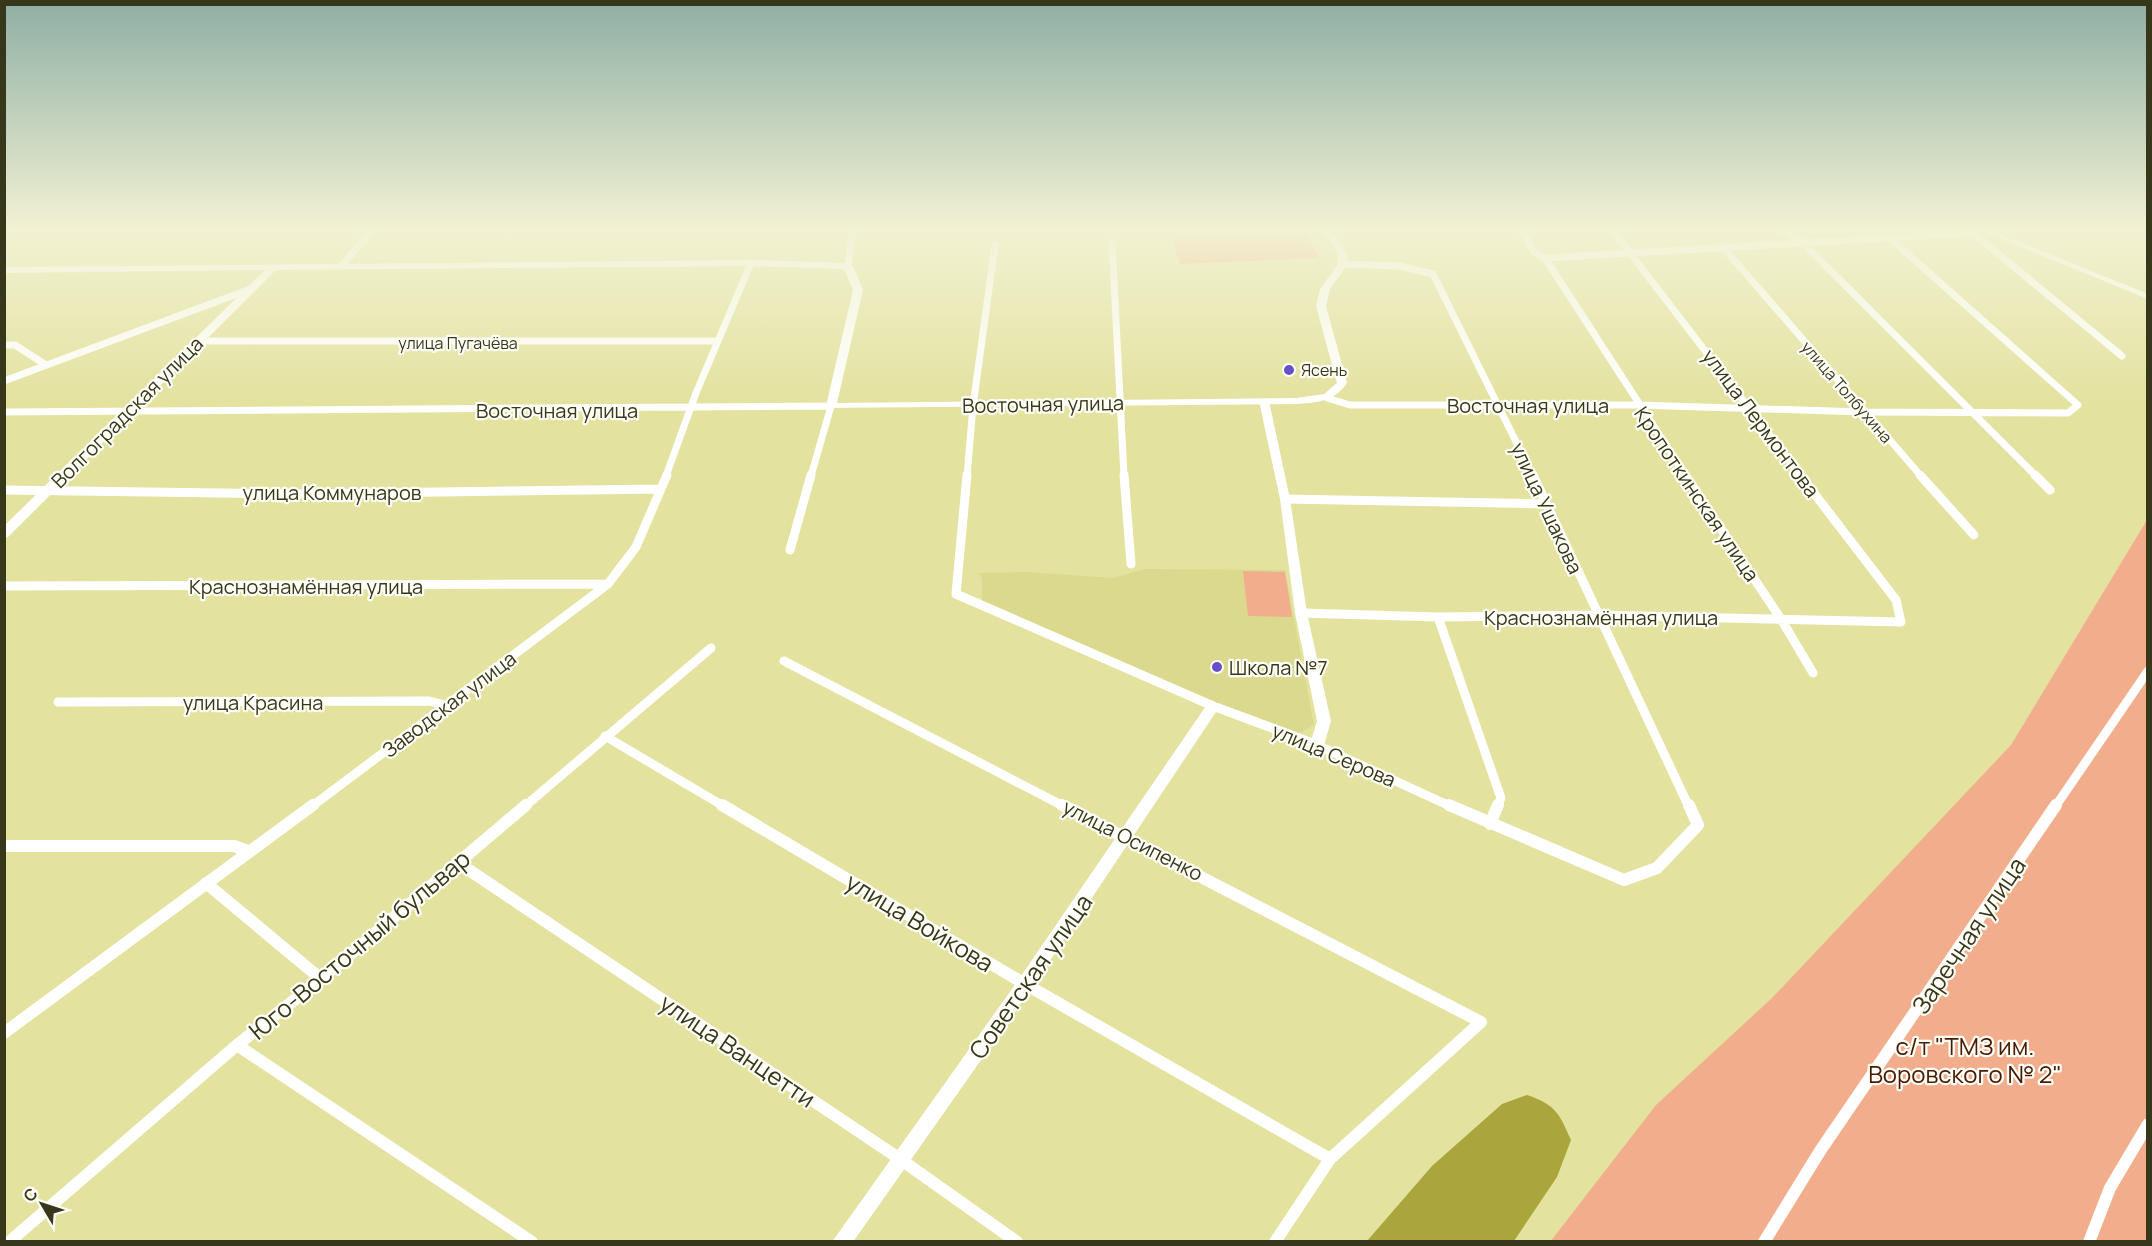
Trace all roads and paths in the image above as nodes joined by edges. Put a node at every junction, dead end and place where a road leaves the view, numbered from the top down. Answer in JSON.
{"nodes":[{"id":1,"x":741,"y":286,"type":"edge"},
{"id":2,"x":856,"y":286,"type":"edge"},
{"id":3,"x":990,"y":286,"type":"edge"},
{"id":4,"x":1114,"y":286,"type":"edge"},
{"id":5,"x":1327,"y":286,"type":"edge"},
{"id":6,"x":1439,"y":286,"type":"edge"},
{"id":7,"x":1563,"y":286,"type":"edge"},
{"id":8,"x":1656,"y":286,"type":"edge"},
{"id":9,"x":1756,"y":286,"type":"edge"},
{"id":10,"x":1846,"y":286,"type":"edge"},
{"id":11,"x":1944,"y":286,"type":"edge"},
{"id":12,"x":2041,"y":286,"type":"edge"},
{"id":13,"x":2120,"y":286,"type":"edge"},
{"id":14,"x":253,"y":288,"type":"joint"},
{"id":15,"x":2148,"y":297,"type":"edge"},
{"id":16,"x":198,"y":341,"type":"junction"},
{"id":17,"x":718,"y":341,"type":"junction"},
{"id":18,"x":4,"y":345,"type":"edge"},
{"id":19,"x":2122,"y":356,"type":"dead end"},
{"id":20,"x":46,"y":365,"type":"junction"},
{"id":21,"x":4,"y":381,"type":"edge"},
{"id":22,"x":1327,"y":398,"type":"junction"},
{"id":23,"x":1264,"y":401,"type":"junction"},
{"id":24,"x":1119,"y":403,"type":"junction"},
{"id":25,"x":1498,"y":405,"type":"junction"},
{"id":26,"x":1638,"y":405,"type":"junction"},
{"id":27,"x":831,"y":406,"type":"junction"},
{"id":28,"x":974,"y":406,"type":"junction"},
{"id":29,"x":1751,"y":408,"type":"junction"},
{"id":30,"x":129,"y":410,"type":"junction"},
{"id":31,"x":689,"y":410,"type":"junction"},
{"id":32,"x":1972,"y":411,"type":"junction"},
{"id":33,"x":4,"y":412,"type":"edge"},
{"id":34,"x":1863,"y":412,"type":"junction"},
{"id":35,"x":660,"y":489,"type":"junction"},
{"id":36,"x":4,"y":490,"type":"edge"},
{"id":37,"x":48,"y":490,"type":"junction"},
{"id":38,"x":2050,"y":490,"type":"dead end"},
{"id":39,"x":1285,"y":499,"type":"junction"},
{"id":40,"x":1547,"y":504,"type":"junction"},
{"id":41,"x":4,"y":534,"type":"edge"},
{"id":42,"x":1974,"y":535,"type":"dead end"},
{"id":43,"x":790,"y":549,"type":"dead end"},
{"id":44,"x":1131,"y":564,"type":"dead end"},
{"id":45,"x":608,"y":584,"type":"junction"},
{"id":46,"x":4,"y":586,"type":"edge"},
{"id":47,"x":1301,"y":613,"type":"junction"},
{"id":48,"x":1597,"y":615,"type":"junction"},
{"id":49,"x":1438,"y":616,"type":"junction"},
{"id":50,"x":1781,"y":619,"type":"junction"},
{"id":51,"x":1901,"y":622,"type":"joint"},
{"id":52,"x":711,"y":648,"type":"dead end"},
{"id":53,"x":784,"y":661,"type":"dead end"},
{"id":54,"x":2148,"y":671,"type":"edge"},
{"id":55,"x":1813,"y":673,"type":"dead end"},
{"id":56,"x":58,"y":702,"type":"dead end"},
{"id":57,"x":448,"y":706,"type":"junction"},
{"id":58,"x":1213,"y":706,"type":"junction"},
{"id":59,"x":606,"y":736,"type":"junction"},
{"id":60,"x":1317,"y":745,"type":"junction"},
{"id":61,"x":1490,"y":824,"type":"junction"},
{"id":62,"x":1698,"y":825,"type":"joint"},
{"id":63,"x":1126,"y":836,"type":"junction"},
{"id":64,"x":4,"y":846,"type":"edge"},
{"id":65,"x":248,"y":851,"type":"junction"},
{"id":66,"x":457,"y":862,"type":"junction"},
{"id":67,"x":206,"y":883,"type":"junction"},
{"id":68,"x":321,"y":979,"type":"junction"},
{"id":69,"x":1025,"y":984,"type":"junction"},
{"id":70,"x":4,"y":1033,"type":"edge"},
{"id":71,"x":237,"y":1045,"type":"junction"},
{"id":72,"x":2148,"y":1124,"type":"edge"},
{"id":73,"x":900,"y":1159,"type":"junction"},
{"id":74,"x":1330,"y":1159,"type":"junction"},
{"id":75,"x":9,"y":1242,"type":"edge"},
{"id":76,"x":532,"y":1242,"type":"edge"},
{"id":77,"x":840,"y":1242,"type":"edge"},
{"id":78,"x":1017,"y":1242,"type":"edge"},
{"id":79,"x":1275,"y":1242,"type":"edge"},
{"id":80,"x":1764,"y":1242,"type":"edge"},
{"id":81,"x":2089,"y":1242,"type":"edge"}],
"edges":[{"from":1,"to":17,"type":"street","name":"Заводская улица"},
{"from":2,"to":27,"type":"main road"},
{"from":3,"to":28,"type":"street"},
{"from":4,"to":24,"type":"street"},
{"from":5,"to":22,"type":"main road"},
{"from":6,"to":25,"type":"street","name":"улица Ушакова"},
{"from":7,"to":26,"type":"street","name":"Кропоткинская улица"},
{"from":8,"to":29,"type":"street","name":"улица Лермонтова"},
{"from":9,"to":34,"type":"street","name":"улица Толбухина"},
{"from":10,"to":32,"type":"street"},
{"from":11,"to":32,"type":"street","name":"Восточная улица"},
{"from":12,"to":19,"type":"street"},
{"from":13,"to":15,"type":"street"},
{"from":14,"to":16,"type":"main road","name":"Волгоградская улица"},
{"from":14,"to":20,"type":"street"},
{"from":16,"to":17,"type":"street","name":"улица Пугачёва"},
{"from":16,"to":30,"type":"main road","name":"Волгоградская улица"},
{"from":17,"to":31,"type":"street","name":"Заводская улица"},
{"from":18,"to":20,"type":"street"},
{"from":20,"to":21,"type":"street"},
{"from":22,"to":23,"type":"main road","name":"Восточная улица"},
{"from":22,"to":25,"type":"street","name":"Восточная улица"},
{"from":23,"to":24,"type":"main road","name":"Восточная улица"},
{"from":23,"to":39,"type":"street"},
{"from":24,"to":28,"type":"main road","name":"Восточная улица"},
{"from":24,"to":44,"type":"street"},
{"from":25,"to":26,"type":"street","name":"Восточная улица"},
{"from":25,"to":40,"type":"street","name":"улица Ушакова"},
{"from":26,"to":29,"type":"street","name":"Восточная улица"},
{"from":26,"to":50,"type":"street","name":"Кропоткинская улица"},
{"from":27,"to":28,"type":"main road","name":"Восточная улица"},
{"from":27,"to":31,"type":"street","name":"Восточная улица"},
{"from":27,"to":43,"type":"street"},
{"from":28,"to":58,"type":"street","name":"улица Серова"},
{"from":29,"to":34,"type":"street","name":"Восточная улица"},
{"from":29,"to":51,"type":"street","name":"улица Лермонтова"},
{"from":30,"to":31,"type":"street","name":"Восточная улица"},
{"from":30,"to":33,"type":"street","name":"Восточная улица"},
{"from":30,"to":37,"type":"main road","name":"Волгоградская улица"},
{"from":31,"to":35,"type":"street","name":"Заводская улица"},
{"from":32,"to":34,"type":"street","name":"Восточная улица"},
{"from":32,"to":38,"type":"street"},
{"from":34,"to":42,"type":"street","name":"улица Толбухина"},
{"from":35,"to":37,"type":"street","name":"улица Коммунаров"},
{"from":35,"to":45,"type":"street","name":"Заводская улица"},
{"from":36,"to":37,"type":"street","name":"улица Коммунаров"},
{"from":37,"to":41,"type":"main road","name":"Волгоградская улица"},
{"from":39,"to":40,"type":"street"},
{"from":39,"to":47,"type":"street"},
{"from":40,"to":48,"type":"street","name":"улица Ушакова"},
{"from":45,"to":46,"type":"street","name":"Краснознамённая улица"},
{"from":45,"to":57,"type":"street","name":"Заводская улица"},
{"from":47,"to":49,"type":"street","name":"Краснознамённая улица"},
{"from":47,"to":60,"type":"street"},
{"from":48,"to":49,"type":"street","name":"Краснознамённая улица"},
{"from":48,"to":50,"type":"street","name":"Краснознамённая улица"},
{"from":48,"to":62,"type":"street","name":"улица Ушакова"},
{"from":49,"to":61,"type":"street"},
{"from":50,"to":51,"type":"street","name":"Краснознамённая улица"},
{"from":50,"to":55,"type":"street","name":"Кропоткинская улица"},
{"from":52,"to":59,"type":"street","name":"Юго-Восточный бульвар"},
{"from":53,"to":63,"type":"street","name":"улица Осипенко"},
{"from":54,"to":80,"type":"street","name":"Заречная улица"},
{"from":56,"to":57,"type":"street","name":"улица Красина"},
{"from":57,"to":65,"type":"street","name":"Заводская улица"},
{"from":58,"to":60,"type":"street","name":"улица Серова"},
{"from":58,"to":63,"type":"street","name":"Советская улица"},
{"from":59,"to":66,"type":"street","name":"Юго-Восточный бульвар"},
{"from":59,"to":69,"type":"street","name":"улица Войкова"},
{"from":60,"to":61,"type":"street","name":"улица Серова"},
{"from":61,"to":62,"type":"street","name":"улица Серова"},
{"from":63,"to":69,"type":"street","name":"Советская улица"},
{"from":63,"to":74,"type":"street","name":"улица Осипенко"},
{"from":64,"to":65,"type":"street"},
{"from":65,"to":67,"type":"street","name":"Заводская улица"},
{"from":66,"to":68,"type":"street","name":"Юго-Восточный бульвар"},
{"from":66,"to":73,"type":"street","name":"улица Ванцетти"},
{"from":67,"to":68,"type":"street"},
{"from":67,"to":70,"type":"street","name":"Заводская улица"},
{"from":68,"to":71,"type":"street","name":"Юго-Восточный бульвар"},
{"from":69,"to":73,"type":"street","name":"Советская улица"},
{"from":69,"to":74,"type":"street","name":"улица Войкова"},
{"from":71,"to":75,"type":"street","name":"Юго-Восточный бульвар"},
{"from":71,"to":76,"type":"street"},
{"from":72,"to":81,"type":"street"},
{"from":73,"to":77,"type":"street","name":"Советская улица"},
{"from":73,"to":78,"type":"street","name":"улица Ванцетти"},
{"from":74,"to":79,"type":"street"}]}
